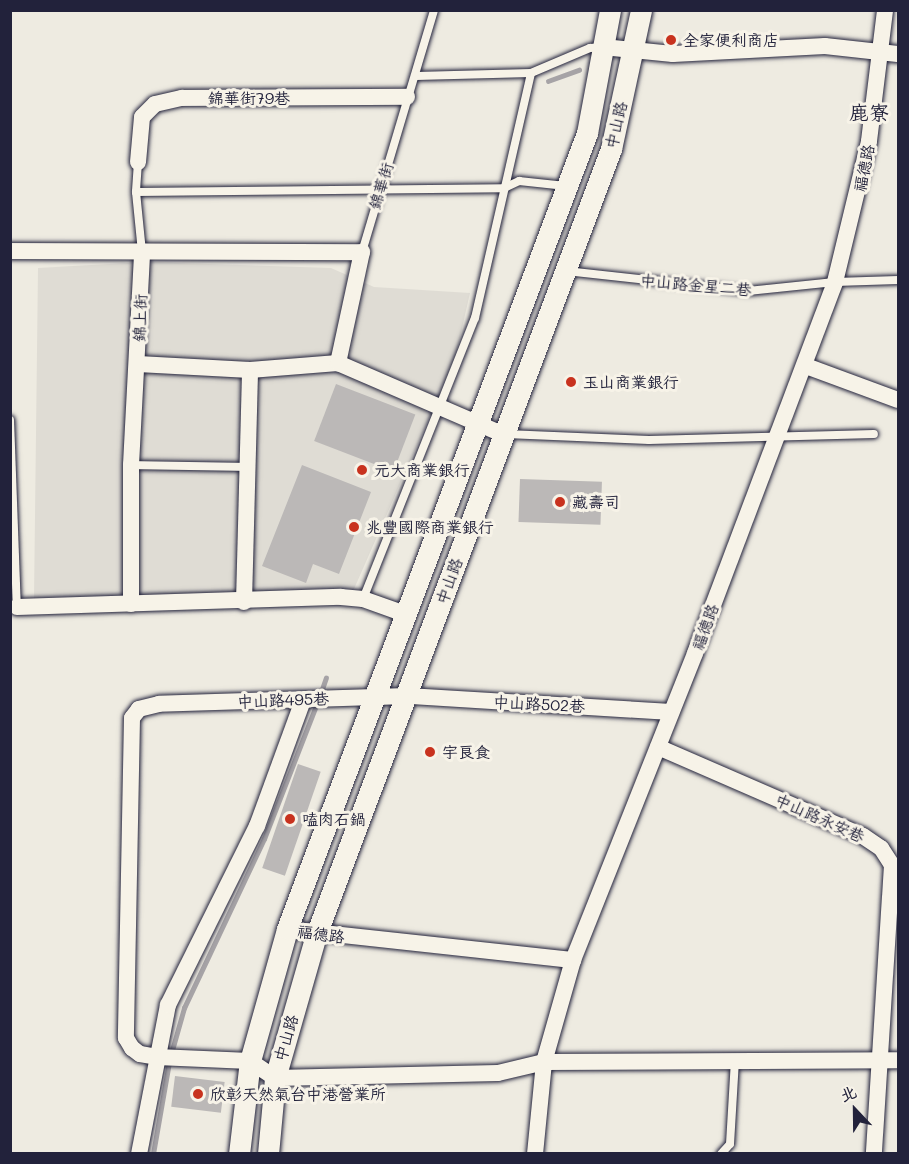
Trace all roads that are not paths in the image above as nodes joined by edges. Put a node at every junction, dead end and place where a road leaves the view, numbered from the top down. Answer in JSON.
{"nodes":[{"id":1,"x":434,"y":10,"type":"edge"},
{"id":2,"x":610,"y":10,"type":"edge"},
{"id":3,"x":640,"y":10,"type":"edge"},
{"id":4,"x":885,"y":10,"type":"edge"},
{"id":5,"x":603,"y":47,"type":"junction"},
{"id":6,"x":633,"y":49,"type":"junction"},
{"id":7,"x":881,"y":53,"type":"junction"},
{"id":8,"x":898,"y":54,"type":"edge"},
{"id":9,"x":531,"y":73,"type":"junction"},
{"id":10,"x":416,"y":76,"type":"junction"},
{"id":11,"x":407,"y":97,"type":"junction"},
{"id":12,"x":138,"y":162,"type":"joint"},
{"id":13,"x":567,"y":186,"type":"junction"},
{"id":14,"x":504,"y":188,"type":"junction"},
{"id":15,"x":380,"y":191,"type":"junction"},
{"id":16,"x":136,"y":192,"type":"junction"},
{"id":17,"x":10,"y":251,"type":"edge"},
{"id":18,"x":142,"y":252,"type":"junction"},
{"id":19,"x":362,"y":252,"type":"junction"},
{"id":20,"x":566,"y":270,"type":"junction"},
{"id":21,"x":898,"y":280,"type":"edge"},
{"id":22,"x":835,"y":282,"type":"junction"},
{"id":23,"x":338,"y":363,"type":"junction"},
{"id":24,"x":138,"y":364,"type":"junction"},
{"id":25,"x":806,"y":366,"type":"junction"},
{"id":26,"x":250,"y":370,"type":"junction"},
{"id":27,"x":898,"y":400,"type":"edge"},
{"id":28,"x":441,"y":409,"type":"junction"},
{"id":29,"x":10,"y":420,"type":"edge"},
{"id":30,"x":477,"y":426,"type":"junction"},
{"id":31,"x":502,"y":434,"type":"junction"},
{"id":32,"x":778,"y":434,"type":"junction"},
{"id":33,"x":874,"y":434,"type":"dead end"},
{"id":34,"x":131,"y":465,"type":"junction"},
{"id":35,"x":247,"y":467,"type":"junction"},
{"id":36,"x":363,"y":599,"type":"junction"},
{"id":37,"x":244,"y":603,"type":"junction"},
{"id":38,"x":131,"y":604,"type":"junction"},
{"id":39,"x":16,"y":607,"type":"joint"},
{"id":40,"x":408,"y":615,"type":"junction"},
{"id":41,"x":408,"y":696,"type":"junction"},
{"id":42,"x":378,"y":697,"type":"junction"},
{"id":43,"x":303,"y":700,"type":"junction"},
{"id":44,"x":671,"y":712,"type":"junction"},
{"id":45,"x":658,"y":747,"type":"junction"},
{"id":46,"x":288,"y":929,"type":"junction"},
{"id":47,"x":316,"y":934,"type":"junction"},
{"id":48,"x":573,"y":960,"type":"junction"},
{"id":49,"x":157,"y":1057,"type":"junction"},
{"id":50,"x":898,"y":1060,"type":"edge"},
{"id":51,"x":735,"y":1061,"type":"junction"},
{"id":52,"x":880,"y":1061,"type":"junction"},
{"id":53,"x":250,"y":1062,"type":"junction"},
{"id":54,"x":544,"y":1062,"type":"junction"},
{"id":55,"x":275,"y":1078,"type":"junction"},
{"id":56,"x":139,"y":1154,"type":"edge"},
{"id":57,"x":239,"y":1154,"type":"edge"},
{"id":58,"x":268,"y":1154,"type":"edge"},
{"id":59,"x":535,"y":1154,"type":"edge"},
{"id":60,"x":721,"y":1154,"type":"edge"},
{"id":61,"x":874,"y":1154,"type":"edge"}],
"edges":[{"from":1,"to":10,"type":"lane","name":"錦華街"},
{"from":2,"to":5,"type":"street","name":"中山路"},
{"from":3,"to":6,"type":"street","name":"中山路"},
{"from":4,"to":7,"type":"street","name":"福德路"},
{"from":5,"to":6,"type":"street"},
{"from":5,"to":9,"type":"lane"},
{"from":5,"to":13,"type":"street","name":"中山路"},
{"from":6,"to":7,"type":"street"},
{"from":6,"to":20,"type":"street","name":"中山路"},
{"from":7,"to":8,"type":"street"},
{"from":7,"to":22,"type":"street","name":"福德路"},
{"from":9,"to":10,"type":"lane"},
{"from":9,"to":14,"type":"lane"},
{"from":10,"to":11,"type":"lane","name":"錦華街"},
{"from":11,"to":12,"type":"street","name":"錦華街79巷"},
{"from":11,"to":15,"type":"lane","name":"錦華街"},
{"from":12,"to":16,"type":"lane"},
{"from":13,"to":14,"type":"lane"},
{"from":13,"to":30,"type":"street","name":"中山路"},
{"from":14,"to":15,"type":"lane"},
{"from":14,"to":28,"type":"lane"},
{"from":15,"to":16,"type":"lane"},
{"from":15,"to":19,"type":"lane","name":"錦華街"},
{"from":16,"to":18,"type":"lane"},
{"from":17,"to":18,"type":"street"},
{"from":18,"to":19,"type":"street"},
{"from":18,"to":24,"type":"street","name":"錦上街"},
{"from":19,"to":23,"type":"street","name":"錦華街"},
{"from":20,"to":22,"type":"lane","name":"中山路金星二巷"},
{"from":20,"to":31,"type":"street","name":"中山路"},
{"from":21,"to":22,"type":"lane","name":"中山路金星二巷"},
{"from":22,"to":25,"type":"street","name":"福德路"},
{"from":23,"to":26,"type":"street"},
{"from":23,"to":28,"type":"street"},
{"from":24,"to":26,"type":"street"},
{"from":24,"to":34,"type":"street","name":"錦上街"},
{"from":25,"to":27,"type":"street"},
{"from":25,"to":32,"type":"street","name":"福德路"},
{"from":26,"to":35,"type":"street"},
{"from":28,"to":30,"type":"street"},
{"from":28,"to":36,"type":"lane"},
{"from":29,"to":39,"type":"lane"},
{"from":30,"to":31,"type":"street"},
{"from":30,"to":40,"type":"street","name":"中山路"},
{"from":31,"to":32,"type":"lane"},
{"from":31,"to":41,"type":"street","name":"中山路"},
{"from":32,"to":33,"type":"lane"},
{"from":32,"to":44,"type":"street","name":"福德路"},
{"from":34,"to":35,"type":"lane"},
{"from":34,"to":38,"type":"street","name":"錦上街"},
{"from":35,"to":37,"type":"street"},
{"from":36,"to":37,"type":"street"},
{"from":36,"to":40,"type":"street"},
{"from":37,"to":38,"type":"street"},
{"from":38,"to":39,"type":"street"},
{"from":40,"to":42,"type":"street","name":"中山路"},
{"from":41,"to":42,"type":"street","name":"中山路495巷"},
{"from":41,"to":44,"type":"street","name":"中山路502巷"},
{"from":41,"to":47,"type":"street","name":"中山路"},
{"from":42,"to":43,"type":"street","name":"中山路495巷"},
{"from":42,"to":46,"type":"street","name":"中山路"},
{"from":43,"to":49,"type":"street"},
{"from":43,"to":49,"type":"street","name":"中山路495巷"},
{"from":44,"to":45,"type":"street","name":"福德路"},
{"from":45,"to":48,"type":"street","name":"福德路"},
{"from":45,"to":52,"type":"street","name":"中山路永安巷"},
{"from":46,"to":47,"type":"street","name":"福德路"},
{"from":46,"to":53,"type":"street","name":"中山路"},
{"from":47,"to":48,"type":"street","name":"福德路"},
{"from":47,"to":55,"type":"street","name":"中山路"},
{"from":48,"to":54,"type":"street"},
{"from":49,"to":53,"type":"street"},
{"from":49,"to":56,"type":"street"},
{"from":50,"to":52,"type":"street"},
{"from":51,"to":52,"type":"street"},
{"from":51,"to":54,"type":"street"},
{"from":51,"to":60,"type":"lane"},
{"from":52,"to":61,"type":"street","name":"中山路永安巷"},
{"from":53,"to":55,"type":"street"},
{"from":53,"to":57,"type":"street","name":"中山路"},
{"from":54,"to":55,"type":"street"},
{"from":54,"to":59,"type":"street"},
{"from":55,"to":58,"type":"street","name":"中山路"}]}
